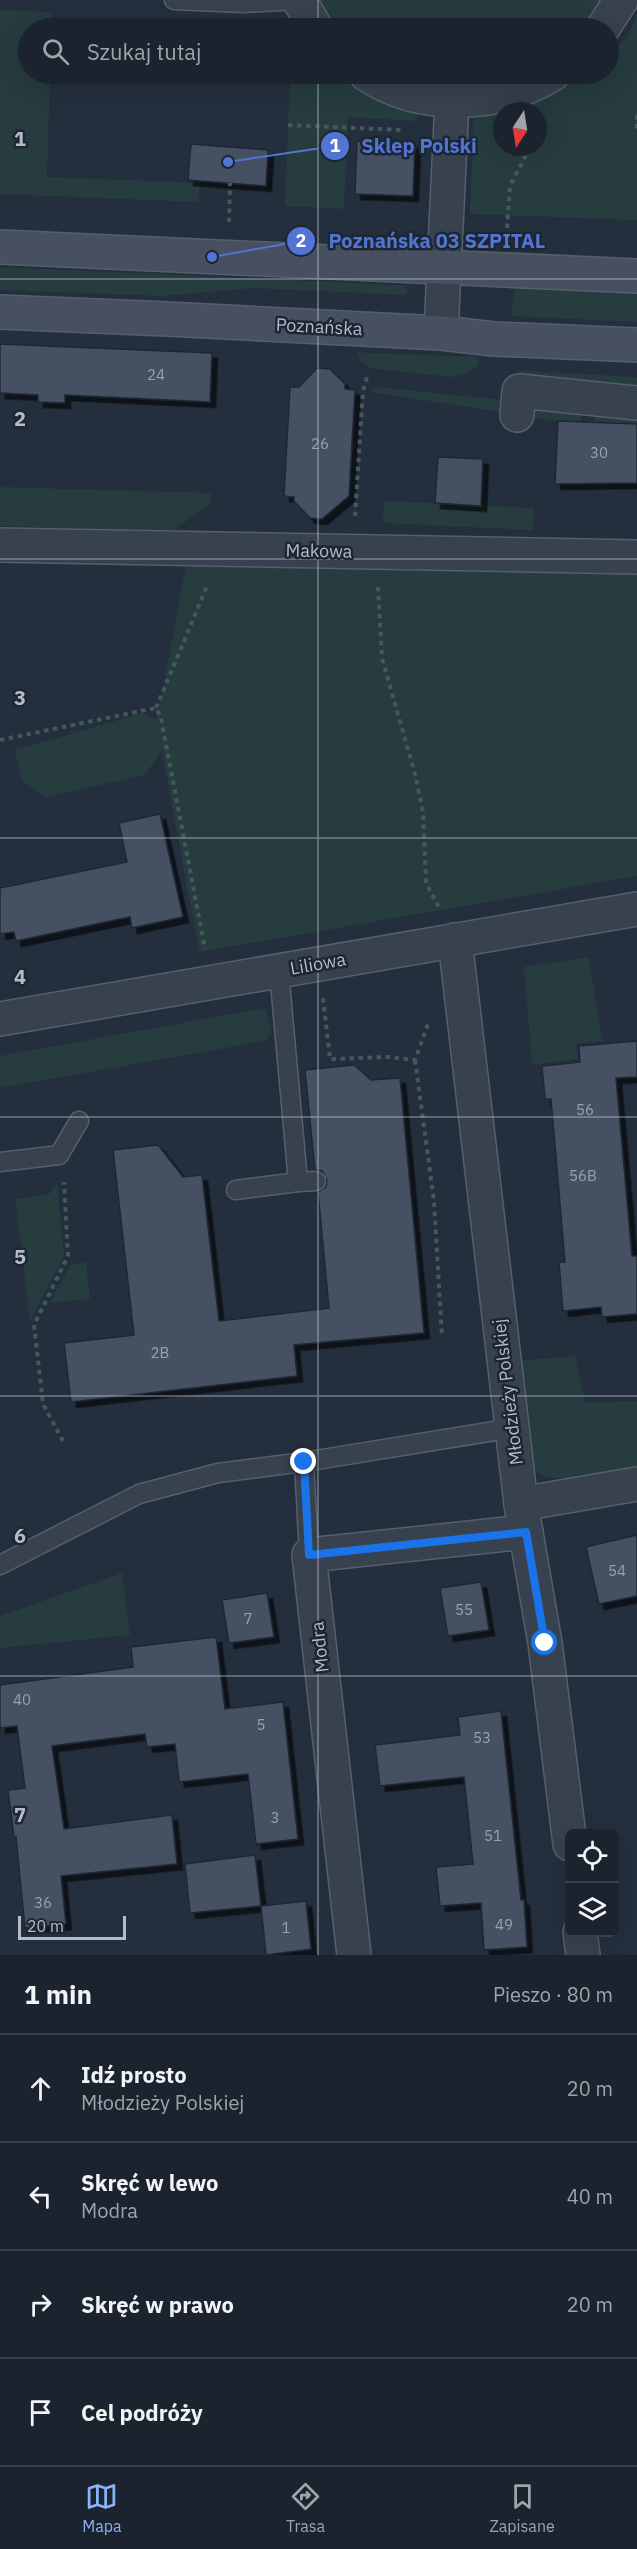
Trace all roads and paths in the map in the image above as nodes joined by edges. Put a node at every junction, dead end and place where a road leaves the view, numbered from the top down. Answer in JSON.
{"nodes":[{"id":1,"x":174,"y":0,"type":"edge"},
{"id":2,"x":297,"y":0,"type":"edge"},
{"id":3,"x":621,"y":0,"type":"edge"},
{"id":4,"x":309,"y":18,"type":"edge"},
{"id":5,"x":609,"y":18,"type":"edge"},
{"id":6,"x":385,"y":84,"type":"edge"},
{"id":7,"x":531,"y":84,"type":"edge"},
{"id":8,"x":452,"y":100,"type":"junction"},
{"id":9,"x":637,"y":115,"type":"edge"},
{"id":10,"x":288,"y":125,"type":"dead end"},
{"id":11,"x":404,"y":130,"type":"dead end"},
{"id":12,"x":637,"y":130,"type":"edge"},
{"id":13,"x":525,"y":156,"type":"edge"},
{"id":14,"x":230,"y":183,"type":"dead end"},
{"id":15,"x":229,"y":222,"type":"dead end"},
{"id":16,"x":507,"y":228,"type":"dead end"},
{"id":17,"x":0,"y":247,"type":"edge"},
{"id":18,"x":444,"y":268,"type":"junction"},
{"id":19,"x":637,"y":276,"type":"edge"},
{"id":20,"x":0,"y":312,"type":"edge"},
{"id":21,"x":441,"y":333,"type":"junction"},
{"id":22,"x":637,"y":345,"type":"edge"},
{"id":23,"x":367,"y":377,"type":"dead end"},
{"id":24,"x":637,"y":403,"type":"edge"},
{"id":25,"x":517,"y":415,"type":"dead end"},
{"id":26,"x":0,"y":546,"type":"edge"},
{"id":27,"x":222,"y":550,"type":"junction"},
{"id":28,"x":364,"y":552,"type":"junction"},
{"id":29,"x":637,"y":557,"type":"edge"},
{"id":30,"x":156,"y":708,"type":"junction"},
{"id":31,"x":0,"y":740,"type":"edge"},
{"id":32,"x":637,"y":909,"type":"edge"},
{"id":33,"x":450,"y":928,"type":"junction"},
{"id":34,"x":207,"y":959,"type":"dead end"},
{"id":35,"x":279,"y":971,"type":"junction"},
{"id":36,"x":322,"y":995,"type":"dead end"},
{"id":37,"x":0,"y":1019,"type":"edge"},
{"id":38,"x":428,"y":1023,"type":"dead end"},
{"id":39,"x":415,"y":1059,"type":"junction"},
{"id":40,"x":79,"y":1121,"type":"dead end"},
{"id":41,"x":59,"y":1155,"type":"junction"},
{"id":42,"x":0,"y":1162,"type":"edge"},
{"id":43,"x":316,"y":1181,"type":"dead end"},
{"id":44,"x":298,"y":1182,"type":"junction"},
{"id":45,"x":236,"y":1190,"type":"dead end"},
{"id":46,"x":442,"y":1337,"type":"dead end"},
{"id":47,"x":513,"y":1428,"type":"junction"},
{"id":48,"x":63,"y":1441,"type":"dead end"},
{"id":49,"x":304,"y":1462,"type":"junction"},
{"id":50,"x":637,"y":1484,"type":"edge"},
{"id":51,"x":524,"y":1518,"type":"junction"},
{"id":52,"x":309,"y":1555,"type":"junction"},
{"id":53,"x":0,"y":1565,"type":"edge"},
{"id":54,"x":568,"y":1829,"type":"edge"},
{"id":55,"x":581,"y":1937,"type":"edge"},
{"id":56,"x":354,"y":1955,"type":"edge"},
{"id":57,"x":583,"y":1955,"type":"edge"}],
"edges":[{"from":1,"to":2,"type":"lane"},
{"from":2,"to":4,"type":"street"},
{"from":3,"to":5,"type":"street"},
{"from":6,"to":8,"type":"street"},
{"from":7,"to":8,"type":"street"},
{"from":8,"to":18,"type":"street"},
{"from":9,"to":12,"type":"path"},
{"from":10,"to":11,"type":"path"},
{"from":13,"to":16,"type":"path"},
{"from":14,"to":15,"type":"path"},
{"from":17,"to":18,"type":"main road"},
{"from":18,"to":19,"type":"main road"},
{"from":18,"to":21,"type":"street"},
{"from":20,"to":21,"type":"main road","name":"Poznańska"},
{"from":21,"to":22,"type":"main road","name":"Poznańska"},
{"from":23,"to":28,"type":"path"},
{"from":24,"to":25,"type":"street"},
{"from":26,"to":27,"type":"street","name":"Makowa"},
{"from":27,"to":28,"type":"street","name":"Makowa"},
{"from":27,"to":30,"type":"path"},
{"from":28,"to":29,"type":"street","name":"Makowa"},
{"from":28,"to":33,"type":"path"},
{"from":30,"to":31,"type":"path"},
{"from":30,"to":34,"type":"path"},
{"from":32,"to":33,"type":"street","name":"Liliowa"},
{"from":33,"to":35,"type":"street","name":"Liliowa"},
{"from":33,"to":47,"type":"street","name":"Młodzieży Polskiej"},
{"from":35,"to":37,"type":"street","name":"Liliowa"},
{"from":35,"to":44,"type":"lane"},
{"from":36,"to":39,"type":"path"},
{"from":38,"to":39,"type":"path"},
{"from":39,"to":46,"type":"path"},
{"from":40,"to":41,"type":"lane"},
{"from":41,"to":42,"type":"lane"},
{"from":41,"to":48,"type":"path"},
{"from":43,"to":44,"type":"lane"},
{"from":44,"to":45,"type":"lane"},
{"from":47,"to":49,"type":"lane"},
{"from":47,"to":51,"type":"street","name":"Młodzieży Polskiej"},
{"from":49,"to":52,"type":"lane"},
{"from":49,"to":53,"type":"lane"},
{"from":50,"to":51,"type":"street"},
{"from":51,"to":52,"type":"street"},
{"from":51,"to":54,"type":"street","name":"Młodzieży Polskiej"},
{"from":52,"to":56,"type":"street","name":"Modra"},
{"from":55,"to":57,"type":"street"}]}
